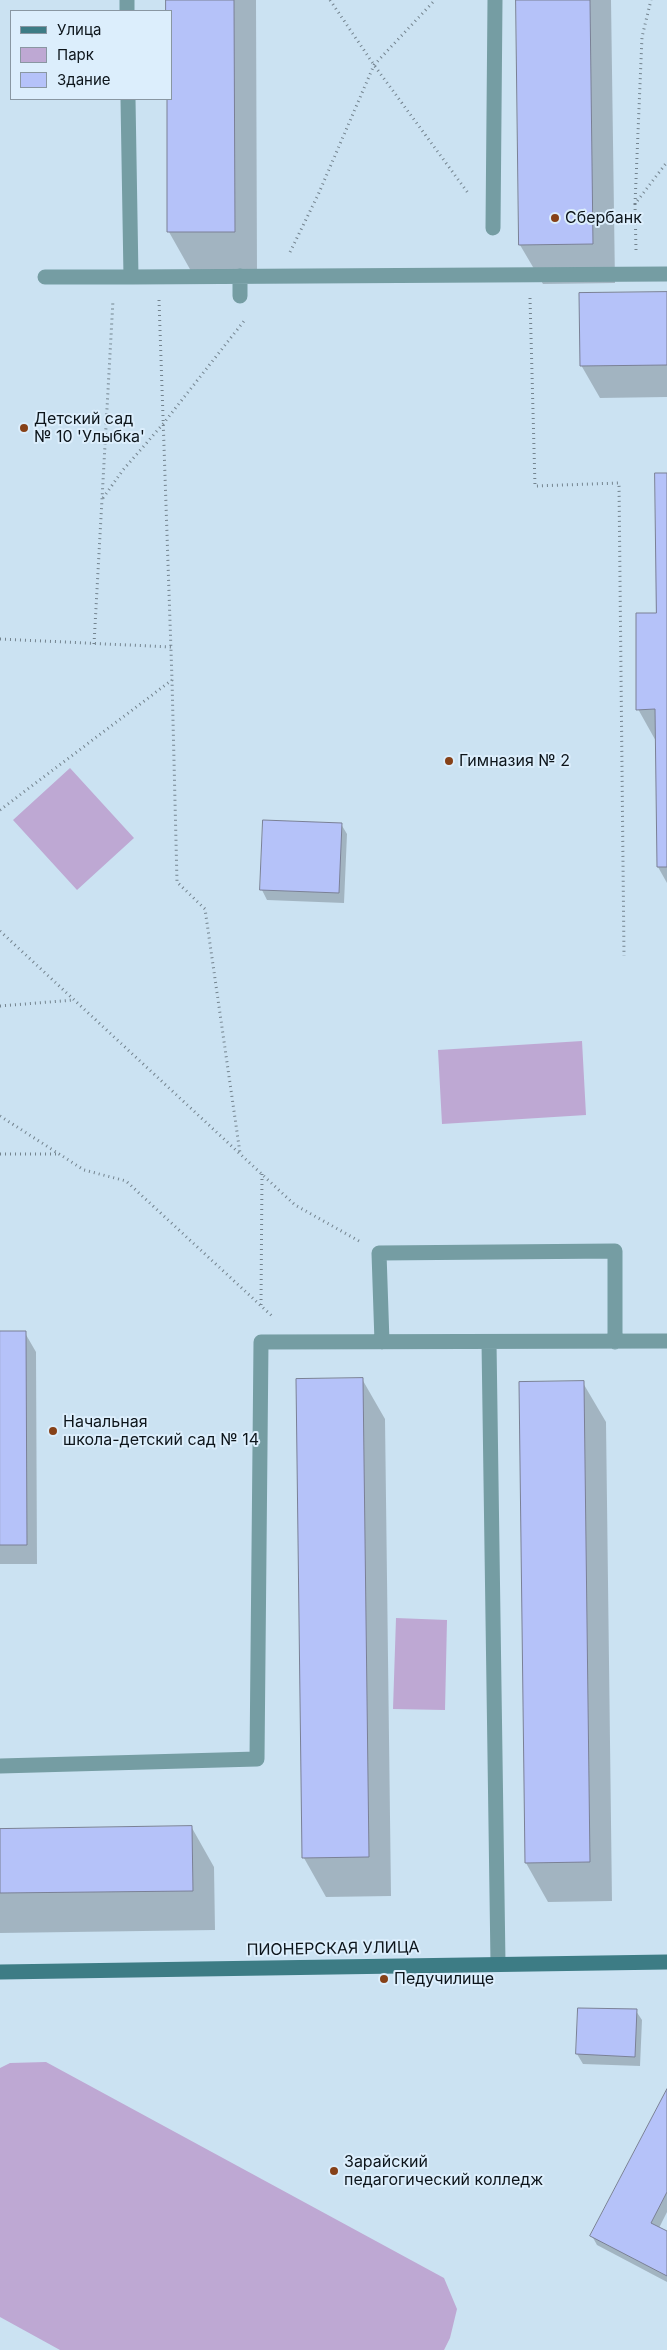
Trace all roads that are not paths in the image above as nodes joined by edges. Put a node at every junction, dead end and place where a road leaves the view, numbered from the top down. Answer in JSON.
{"nodes":[{"id":1,"x":495,"y":0,"type":"edge"},
{"id":2,"x":128,"y":100,"type":"edge"},
{"id":3,"x":493,"y":228,"type":"road end"},
{"id":4,"x":667,"y":274,"type":"edge"},
{"id":5,"x":240,"y":276,"type":"junction"},
{"id":6,"x":45,"y":277,"type":"dead end"},
{"id":7,"x":131,"y":277,"type":"junction"},
{"id":8,"x":240,"y":296,"type":"dead end"},
{"id":9,"x":667,"y":1341,"type":"edge"},
{"id":10,"x":382,"y":1342,"type":"junction"},
{"id":11,"x":489,"y":1342,"type":"junction"},
{"id":12,"x":615,"y":1342,"type":"junction"},
{"id":13,"x":0,"y":1766,"type":"edge"},
{"id":14,"x":667,"y":1962,"type":"edge"},
{"id":15,"x":498,"y":1963,"type":"junction"},
{"id":16,"x":0,"y":1972,"type":"edge"}],
"edges":[{"from":1,"to":3,"type":"lane"},
{"from":2,"to":7,"type":"lane"},
{"from":4,"to":5,"type":"lane"},
{"from":5,"to":7,"type":"lane"},
{"from":5,"to":8,"type":"lane"},
{"from":6,"to":7,"type":"lane"},
{"from":9,"to":12,"type":"lane"},
{"from":10,"to":11,"type":"lane"},
{"from":10,"to":12,"type":"lane"},
{"from":10,"to":13,"type":"lane"},
{"from":11,"to":12,"type":"lane"},
{"from":11,"to":15,"type":"lane"},
{"from":14,"to":15,"type":"main road","name":"ПИОНЕРСКАЯ УЛИЦА"},
{"from":15,"to":16,"type":"main road","name":"ПИОНЕРСКАЯ УЛИЦА"}]}
